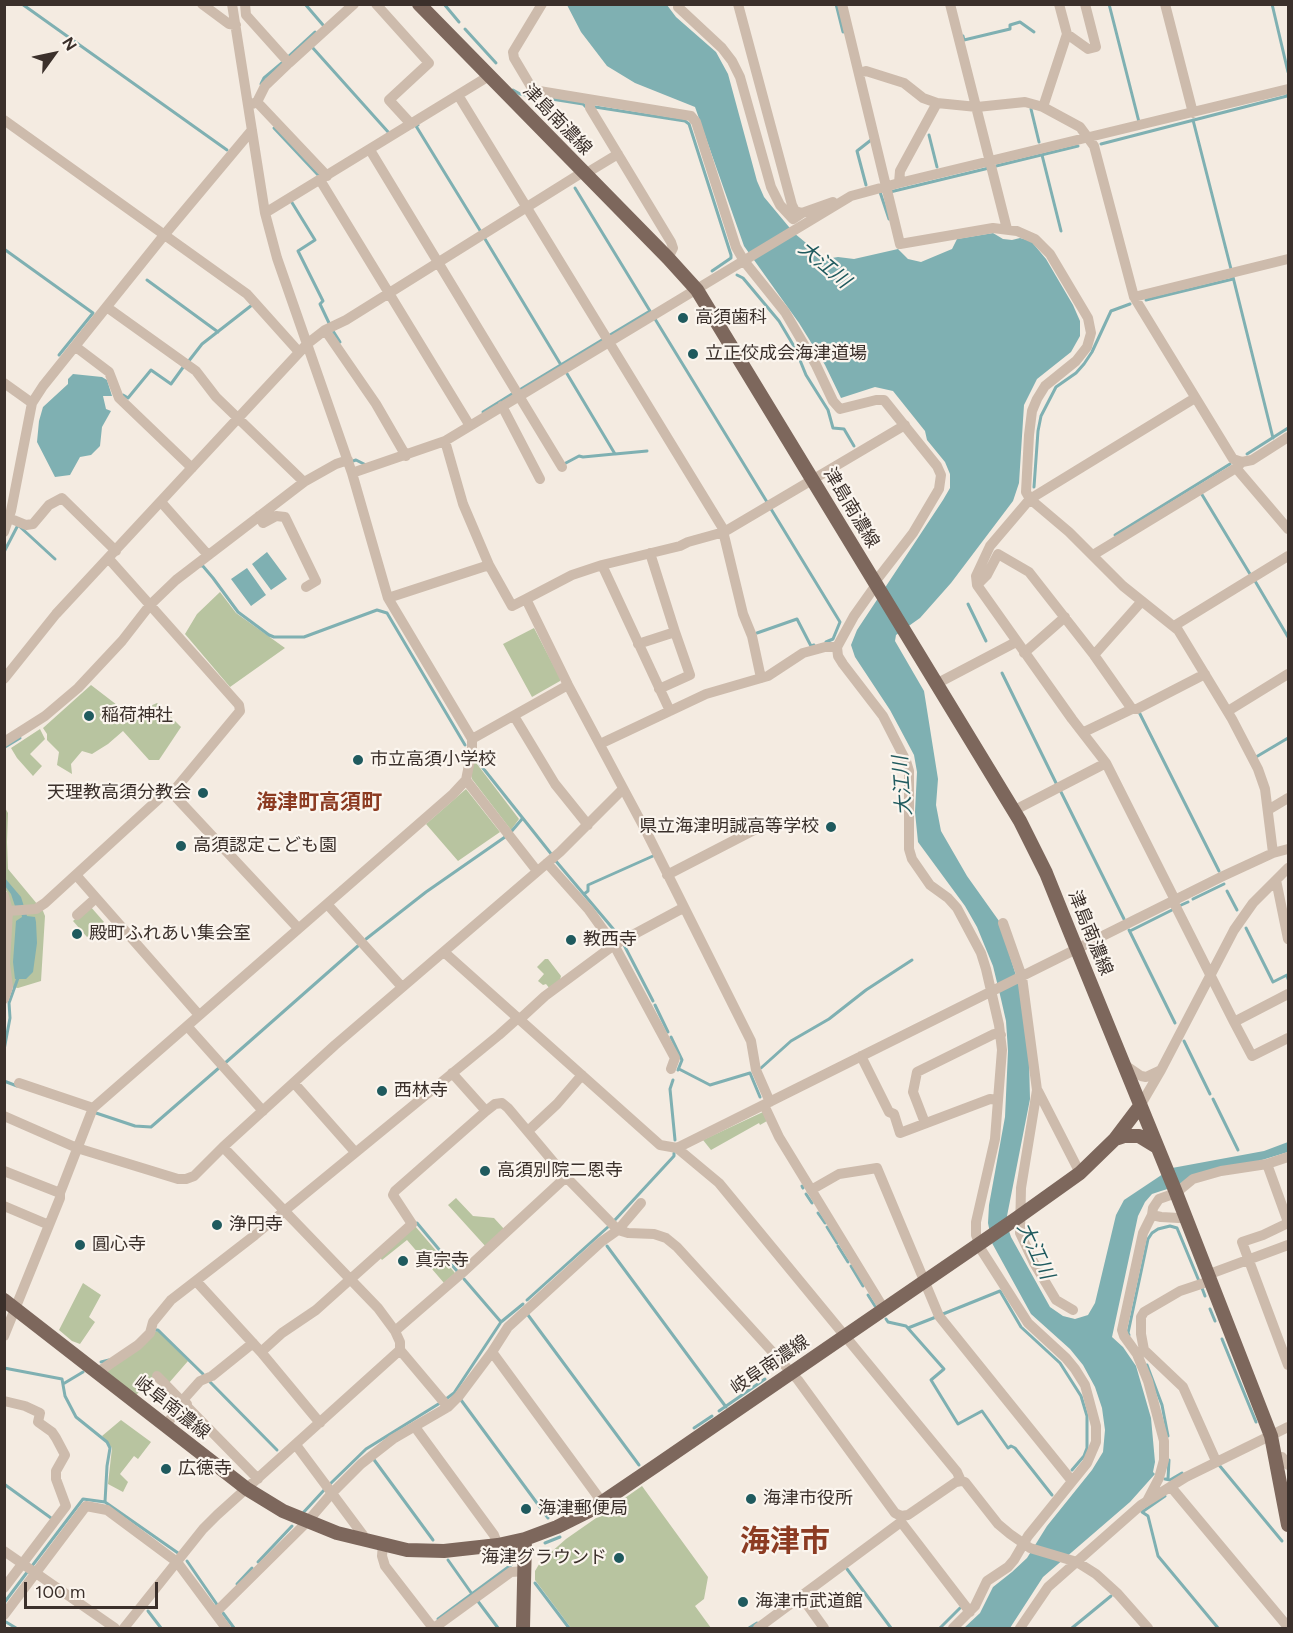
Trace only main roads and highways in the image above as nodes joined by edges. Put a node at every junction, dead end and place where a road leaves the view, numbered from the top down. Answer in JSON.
{"nodes":[{"id":1,"x":419,"y":4,"type":"edge"},
{"id":2,"x":1140,"y":1106,"type":"junction"},
{"id":3,"x":1116,"y":1139,"type":"junction"},
{"id":4,"x":1157,"y":1147,"type":"junction"},
{"id":5,"x":4,"y":1300,"type":"edge"},
{"id":6,"x":1282,"y":1462,"type":"edge"},
{"id":7,"x":1288,"y":1525,"type":"edge"},
{"id":8,"x":525,"y":1539,"type":"junction"},
{"id":9,"x":523,"y":1629,"type":"edge"}],
"edges":[{"from":1,"to":2,"type":"main road","name":"津島南濃線"},
{"from":2,"to":3,"type":"main road","name":"岐阜南濃線"},
{"from":2,"to":4,"type":"main road"},
{"from":3,"to":4,"type":"main road"},
{"from":3,"to":8,"type":"main road","name":"岐阜南濃線"},
{"from":4,"to":6,"type":"main road"},
{"from":5,"to":8,"type":"main road","name":"岐阜南濃線"},
{"from":6,"to":7,"type":"main road"},
{"from":8,"to":9,"type":"main road"}]}
